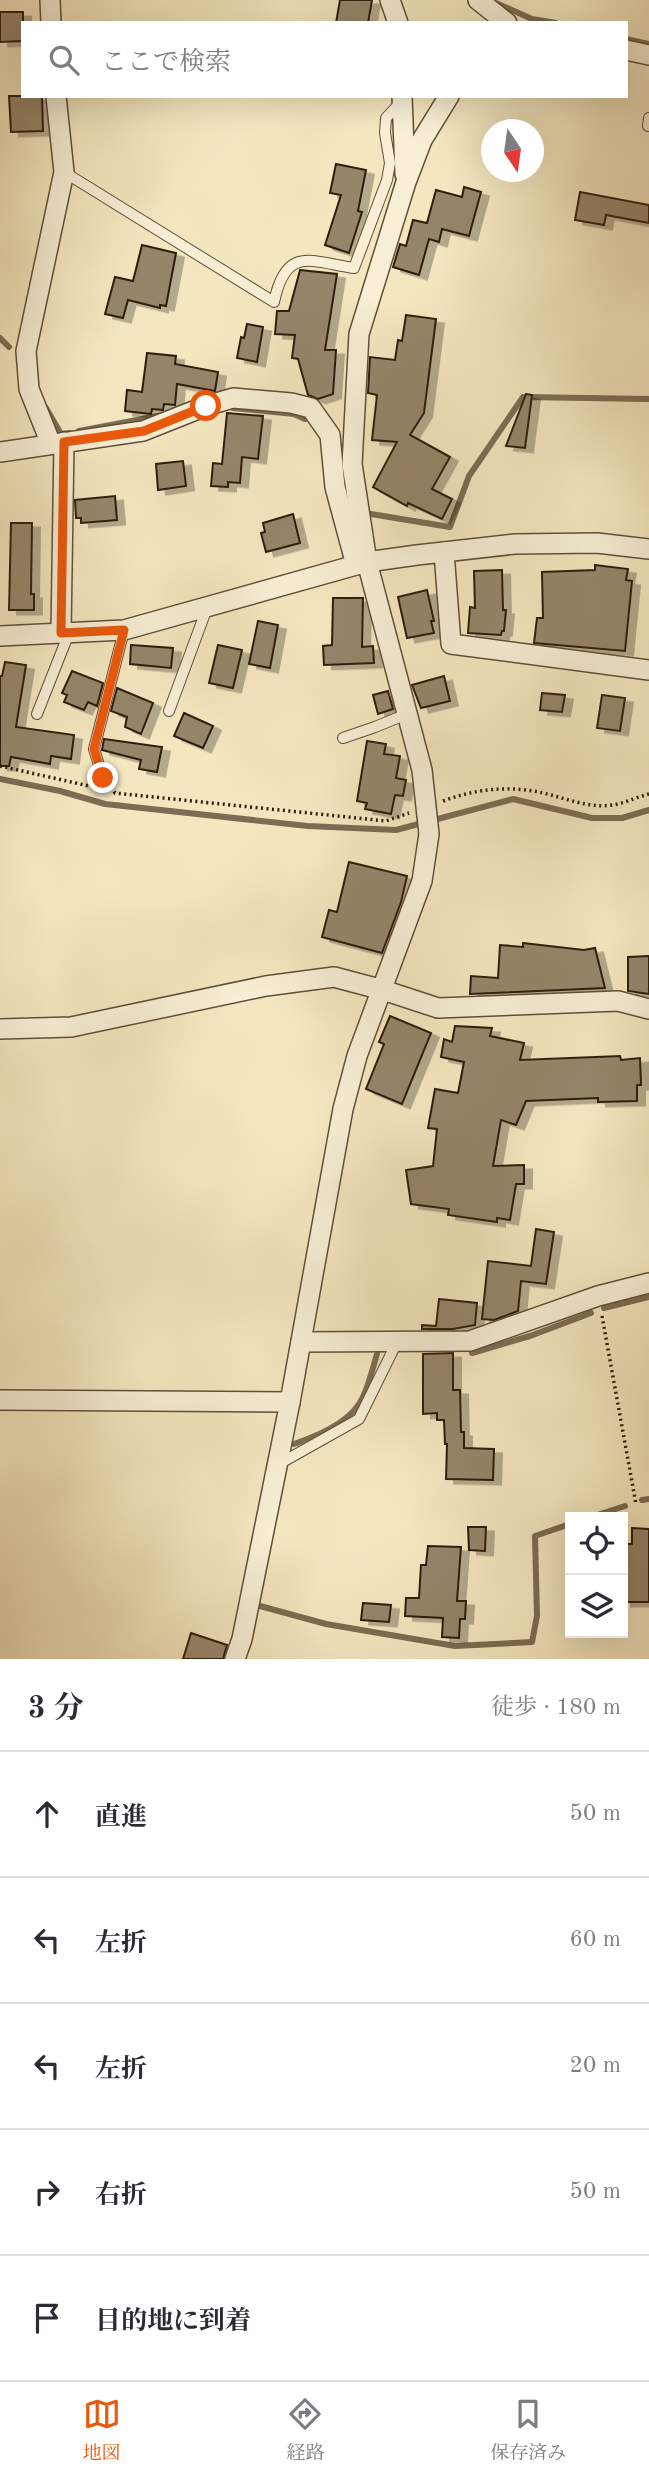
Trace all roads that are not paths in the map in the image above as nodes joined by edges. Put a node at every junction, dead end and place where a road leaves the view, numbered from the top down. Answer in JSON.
{"nodes":[{"id":1,"x":50,"y":0,"type":"edge"},
{"id":2,"x":390,"y":0,"type":"edge"},
{"id":3,"x":478,"y":0,"type":"edge"},
{"id":4,"x":51,"y":21,"type":"edge"},
{"id":5,"x":397,"y":21,"type":"edge"},
{"id":6,"x":503,"y":21,"type":"edge"},
{"id":7,"x":628,"y":50,"type":"edge"},
{"id":8,"x":649,"y":55,"type":"edge"},
{"id":9,"x":56,"y":98,"type":"edge"},
{"id":10,"x":448,"y":98,"type":"edge"},
{"id":11,"x":402,"y":99,"type":"edge"},
{"id":12,"x":64,"y":172,"type":"junction"},
{"id":13,"x":405,"y":182,"type":"junction"},
{"id":14,"x":58,"y":443,"type":"junction"},
{"id":15,"x":0,"y":452,"type":"edge"},
{"id":16,"x":649,"y":549,"type":"edge"},
{"id":17,"x":444,"y":552,"type":"junction"},
{"id":18,"x":361,"y":563,"type":"junction"},
{"id":19,"x":206,"y":608,"type":"junction"},
{"id":20,"x":124,"y":630,"type":"junction"},
{"id":21,"x":65,"y":632,"type":"junction"},
{"id":22,"x":0,"y":636,"type":"edge"},
{"id":23,"x":649,"y":670,"type":"edge"},
{"id":24,"x":169,"y":711,"type":"dead end"},
{"id":25,"x":407,"y":713,"type":"junction"},
{"id":26,"x":37,"y":714,"type":"dead end"},
{"id":27,"x":343,"y":738,"type":"dead end"},
{"id":28,"x":103,"y":778,"type":"road end"},
{"id":29,"x":383,"y":990,"type":"junction"},
{"id":30,"x":649,"y":1009,"type":"edge"},
{"id":31,"x":0,"y":1029,"type":"edge"},
{"id":32,"x":649,"y":1283,"type":"edge"},
{"id":33,"x":301,"y":1342,"type":"junction"},
{"id":34,"x":397,"y":1342,"type":"junction"},
{"id":35,"x":0,"y":1400,"type":"edge"},
{"id":36,"x":290,"y":1402,"type":"junction"},
{"id":37,"x":277,"y":1465,"type":"junction"},
{"id":38,"x":235,"y":1659,"type":"edge"}],
"edges":[{"from":1,"to":4,"type":"street"},
{"from":2,"to":5,"type":"street"},
{"from":3,"to":6,"type":"street"},
{"from":7,"to":8,"type":"street"},
{"from":9,"to":12,"type":"street"},
{"from":10,"to":13,"type":"street"},
{"from":11,"to":12,"type":"lane"},
{"from":11,"to":13,"type":"street"},
{"from":12,"to":14,"type":"street"},
{"from":13,"to":18,"type":"street"},
{"from":14,"to":15,"type":"street"},
{"from":14,"to":18,"type":"street"},
{"from":14,"to":21,"type":"street"},
{"from":16,"to":17,"type":"street"},
{"from":17,"to":18,"type":"street"},
{"from":17,"to":23,"type":"street"},
{"from":18,"to":19,"type":"street"},
{"from":18,"to":25,"type":"street"},
{"from":19,"to":20,"type":"street"},
{"from":19,"to":24,"type":"lane"},
{"from":20,"to":21,"type":"street"},
{"from":20,"to":28,"type":"lane"},
{"from":21,"to":22,"type":"street"},
{"from":21,"to":26,"type":"lane"},
{"from":25,"to":27,"type":"lane"},
{"from":25,"to":29,"type":"street"},
{"from":29,"to":30,"type":"street"},
{"from":29,"to":31,"type":"street"},
{"from":29,"to":33,"type":"street"},
{"from":32,"to":34,"type":"street"},
{"from":33,"to":34,"type":"street"},
{"from":33,"to":36,"type":"street"},
{"from":34,"to":37,"type":"lane"},
{"from":35,"to":36,"type":"street"},
{"from":36,"to":37,"type":"street"},
{"from":37,"to":38,"type":"street"}]}
